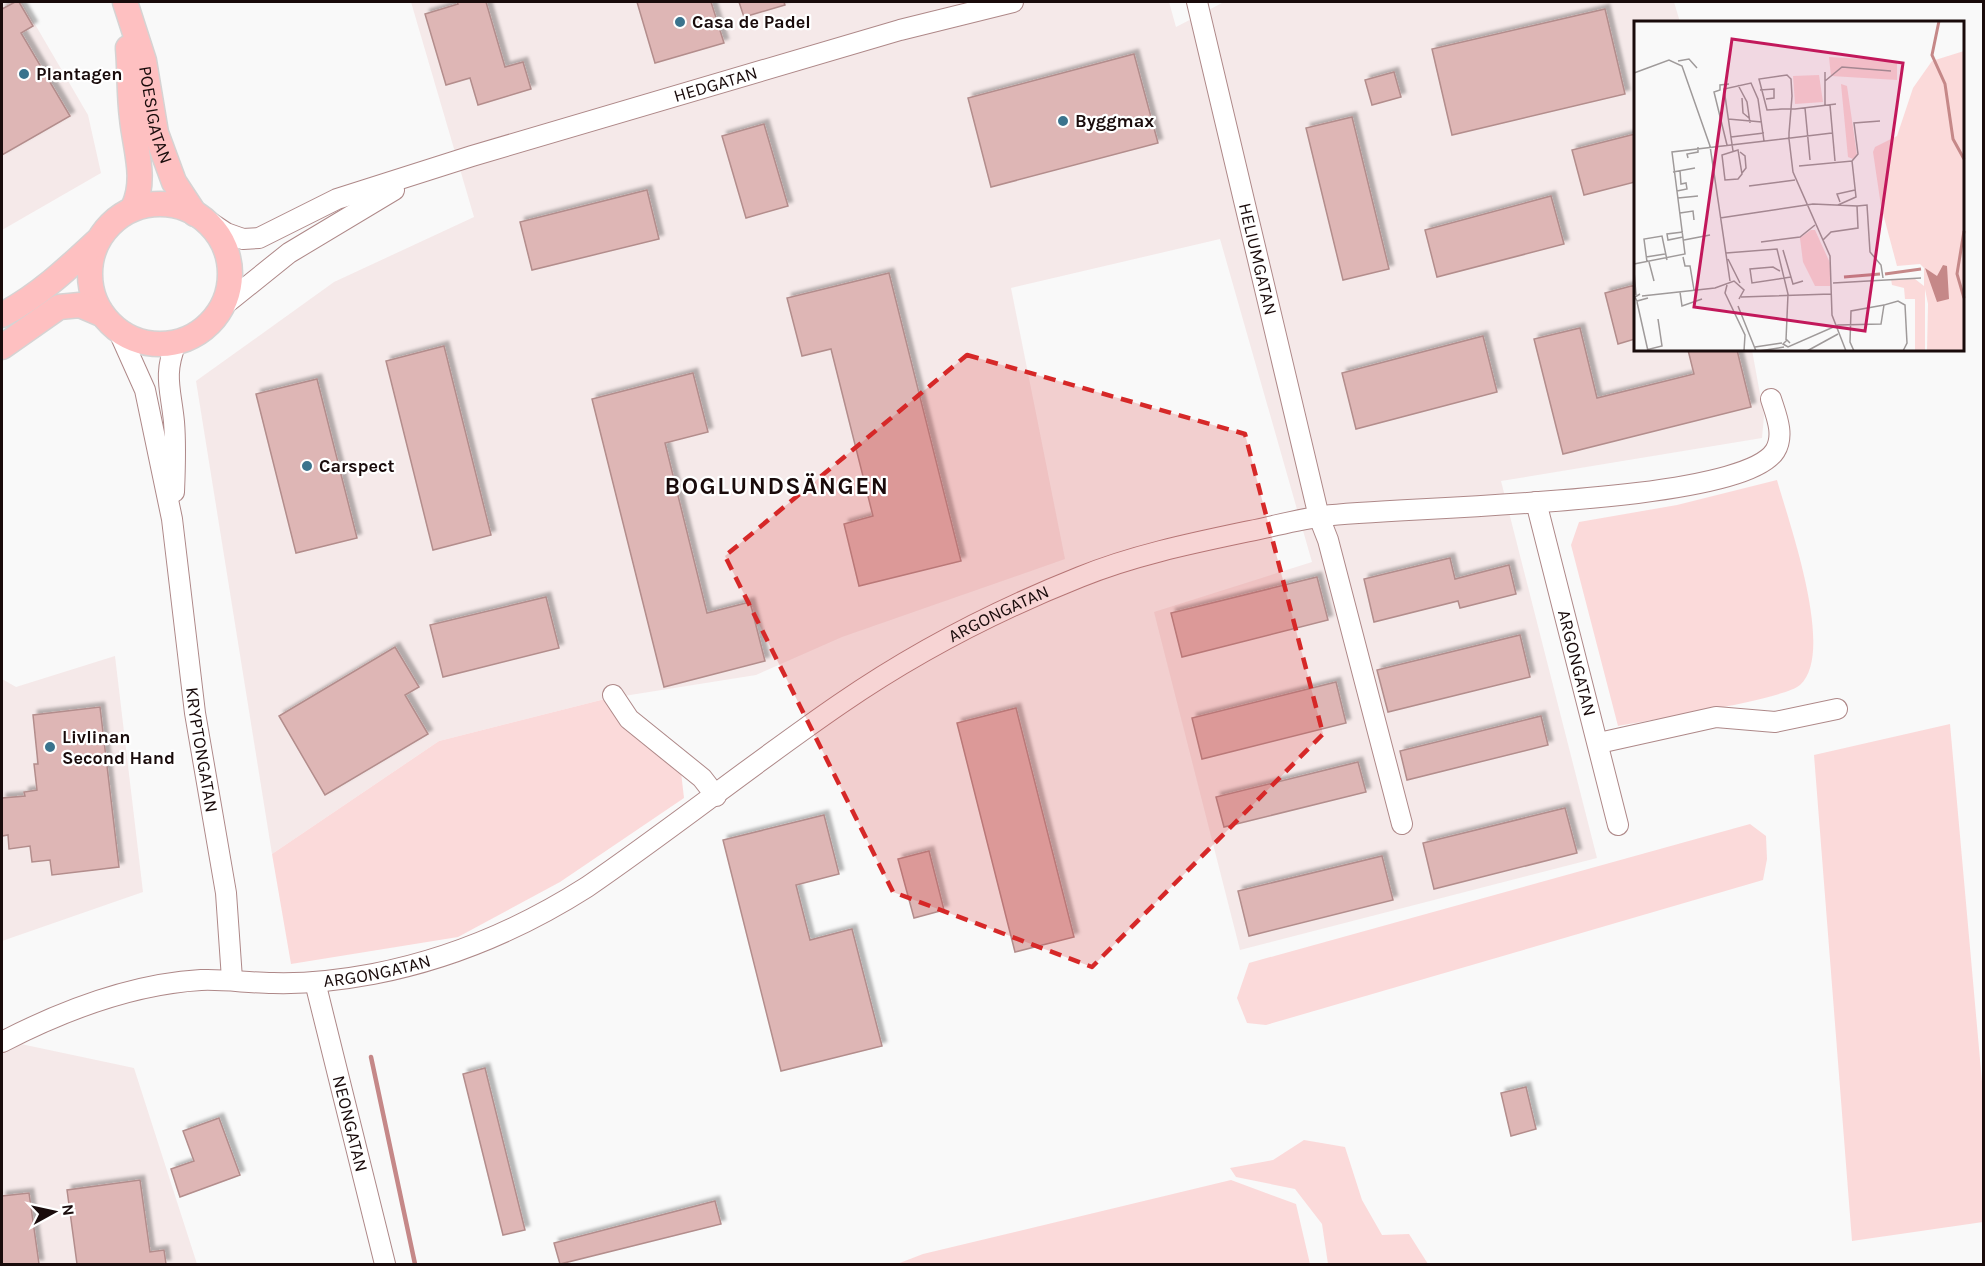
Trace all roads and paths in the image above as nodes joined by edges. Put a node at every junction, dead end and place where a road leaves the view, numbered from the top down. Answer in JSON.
{"nodes":[{"id":1,"x":1013,"y":2,"type":"edge"},
{"id":2,"x":1197,"y":2,"type":"edge"},
{"id":3,"x":125,"y":6,"type":"edge"},
{"id":4,"x":421,"y":174,"type":"junction"},
{"id":5,"x":133,"y":208,"type":"junction"},
{"id":6,"x":200,"y":217,"type":"junction"},
{"id":7,"x":97,"y":241,"type":"junction"},
{"id":8,"x":223,"y":306,"type":"junction"},
{"id":9,"x":101,"y":314,"type":"junction"},
{"id":10,"x":2,"y":315,"type":"edge"},
{"id":11,"x":118,"y":332,"type":"junction"},
{"id":12,"x":176,"y":343,"type":"junction"},
{"id":13,"x":2,"y":347,"type":"edge"},
{"id":14,"x":1772,"y":399,"type":"dead end"},
{"id":15,"x":1536,"y":502,"type":"junction"},
{"id":16,"x":1319,"y":517,"type":"junction"},
{"id":17,"x":172,"y":519,"type":"junction"},
{"id":18,"x":613,"y":694,"type":"dead end"},
{"id":19,"x":1837,"y":710,"type":"dead end"},
{"id":20,"x":1599,"y":743,"type":"junction"},
{"id":21,"x":716,"y":796,"type":"junction"},
{"id":22,"x":1402,"y":824,"type":"dead end"},
{"id":23,"x":1618,"y":825,"type":"dead end"},
{"id":24,"x":232,"y":980,"type":"junction"},
{"id":25,"x":315,"y":982,"type":"junction"},
{"id":26,"x":2,"y":1041,"type":"edge"},
{"id":27,"x":385,"y":1264,"type":"edge"}],
"edges":[{"from":1,"to":4,"type":"street","name":"HEDGATAN"},
{"from":2,"to":16,"type":"street","name":"HELIUMGATAN"},
{"from":3,"to":5,"type":"main road","name":"POESIGATAN"},
{"from":3,"to":6,"type":"main road","name":"POESIGATAN"},
{"from":4,"to":6,"type":"street","name":"HEDGATAN"},
{"from":4,"to":8,"type":"street","name":"HEDGATAN"},
{"from":5,"to":6,"type":"main road"},
{"from":5,"to":7,"type":"main road"},
{"from":6,"to":8,"type":"main road"},
{"from":7,"to":9,"type":"main road"},
{"from":7,"to":10,"type":"main road"},
{"from":8,"to":12,"type":"main road"},
{"from":9,"to":11,"type":"main road"},
{"from":9,"to":13,"type":"main road"},
{"from":11,"to":12,"type":"main road"},
{"from":11,"to":17,"type":"street","name":"KRYPTONGATAN"},
{"from":12,"to":17,"type":"street","name":"KRYPTONGATAN"},
{"from":14,"to":15,"type":"street","name":"ARGONGATAN"},
{"from":15,"to":16,"type":"street","name":"ARGONGATAN"},
{"from":15,"to":20,"type":"street","name":"ARGONGATAN"},
{"from":16,"to":21,"type":"street","name":"ARGONGATAN"},
{"from":16,"to":22,"type":"street"},
{"from":17,"to":24,"type":"street","name":"KRYPTONGATAN"},
{"from":18,"to":21,"type":"street"},
{"from":19,"to":20,"type":"street"},
{"from":20,"to":23,"type":"street","name":"ARGONGATAN"},
{"from":21,"to":25,"type":"street","name":"ARGONGATAN"},
{"from":24,"to":25,"type":"street","name":"ARGONGATAN"},
{"from":24,"to":26,"type":"street","name":"ARGONGATAN"},
{"from":25,"to":27,"type":"street","name":"NEONGATAN"}]}
